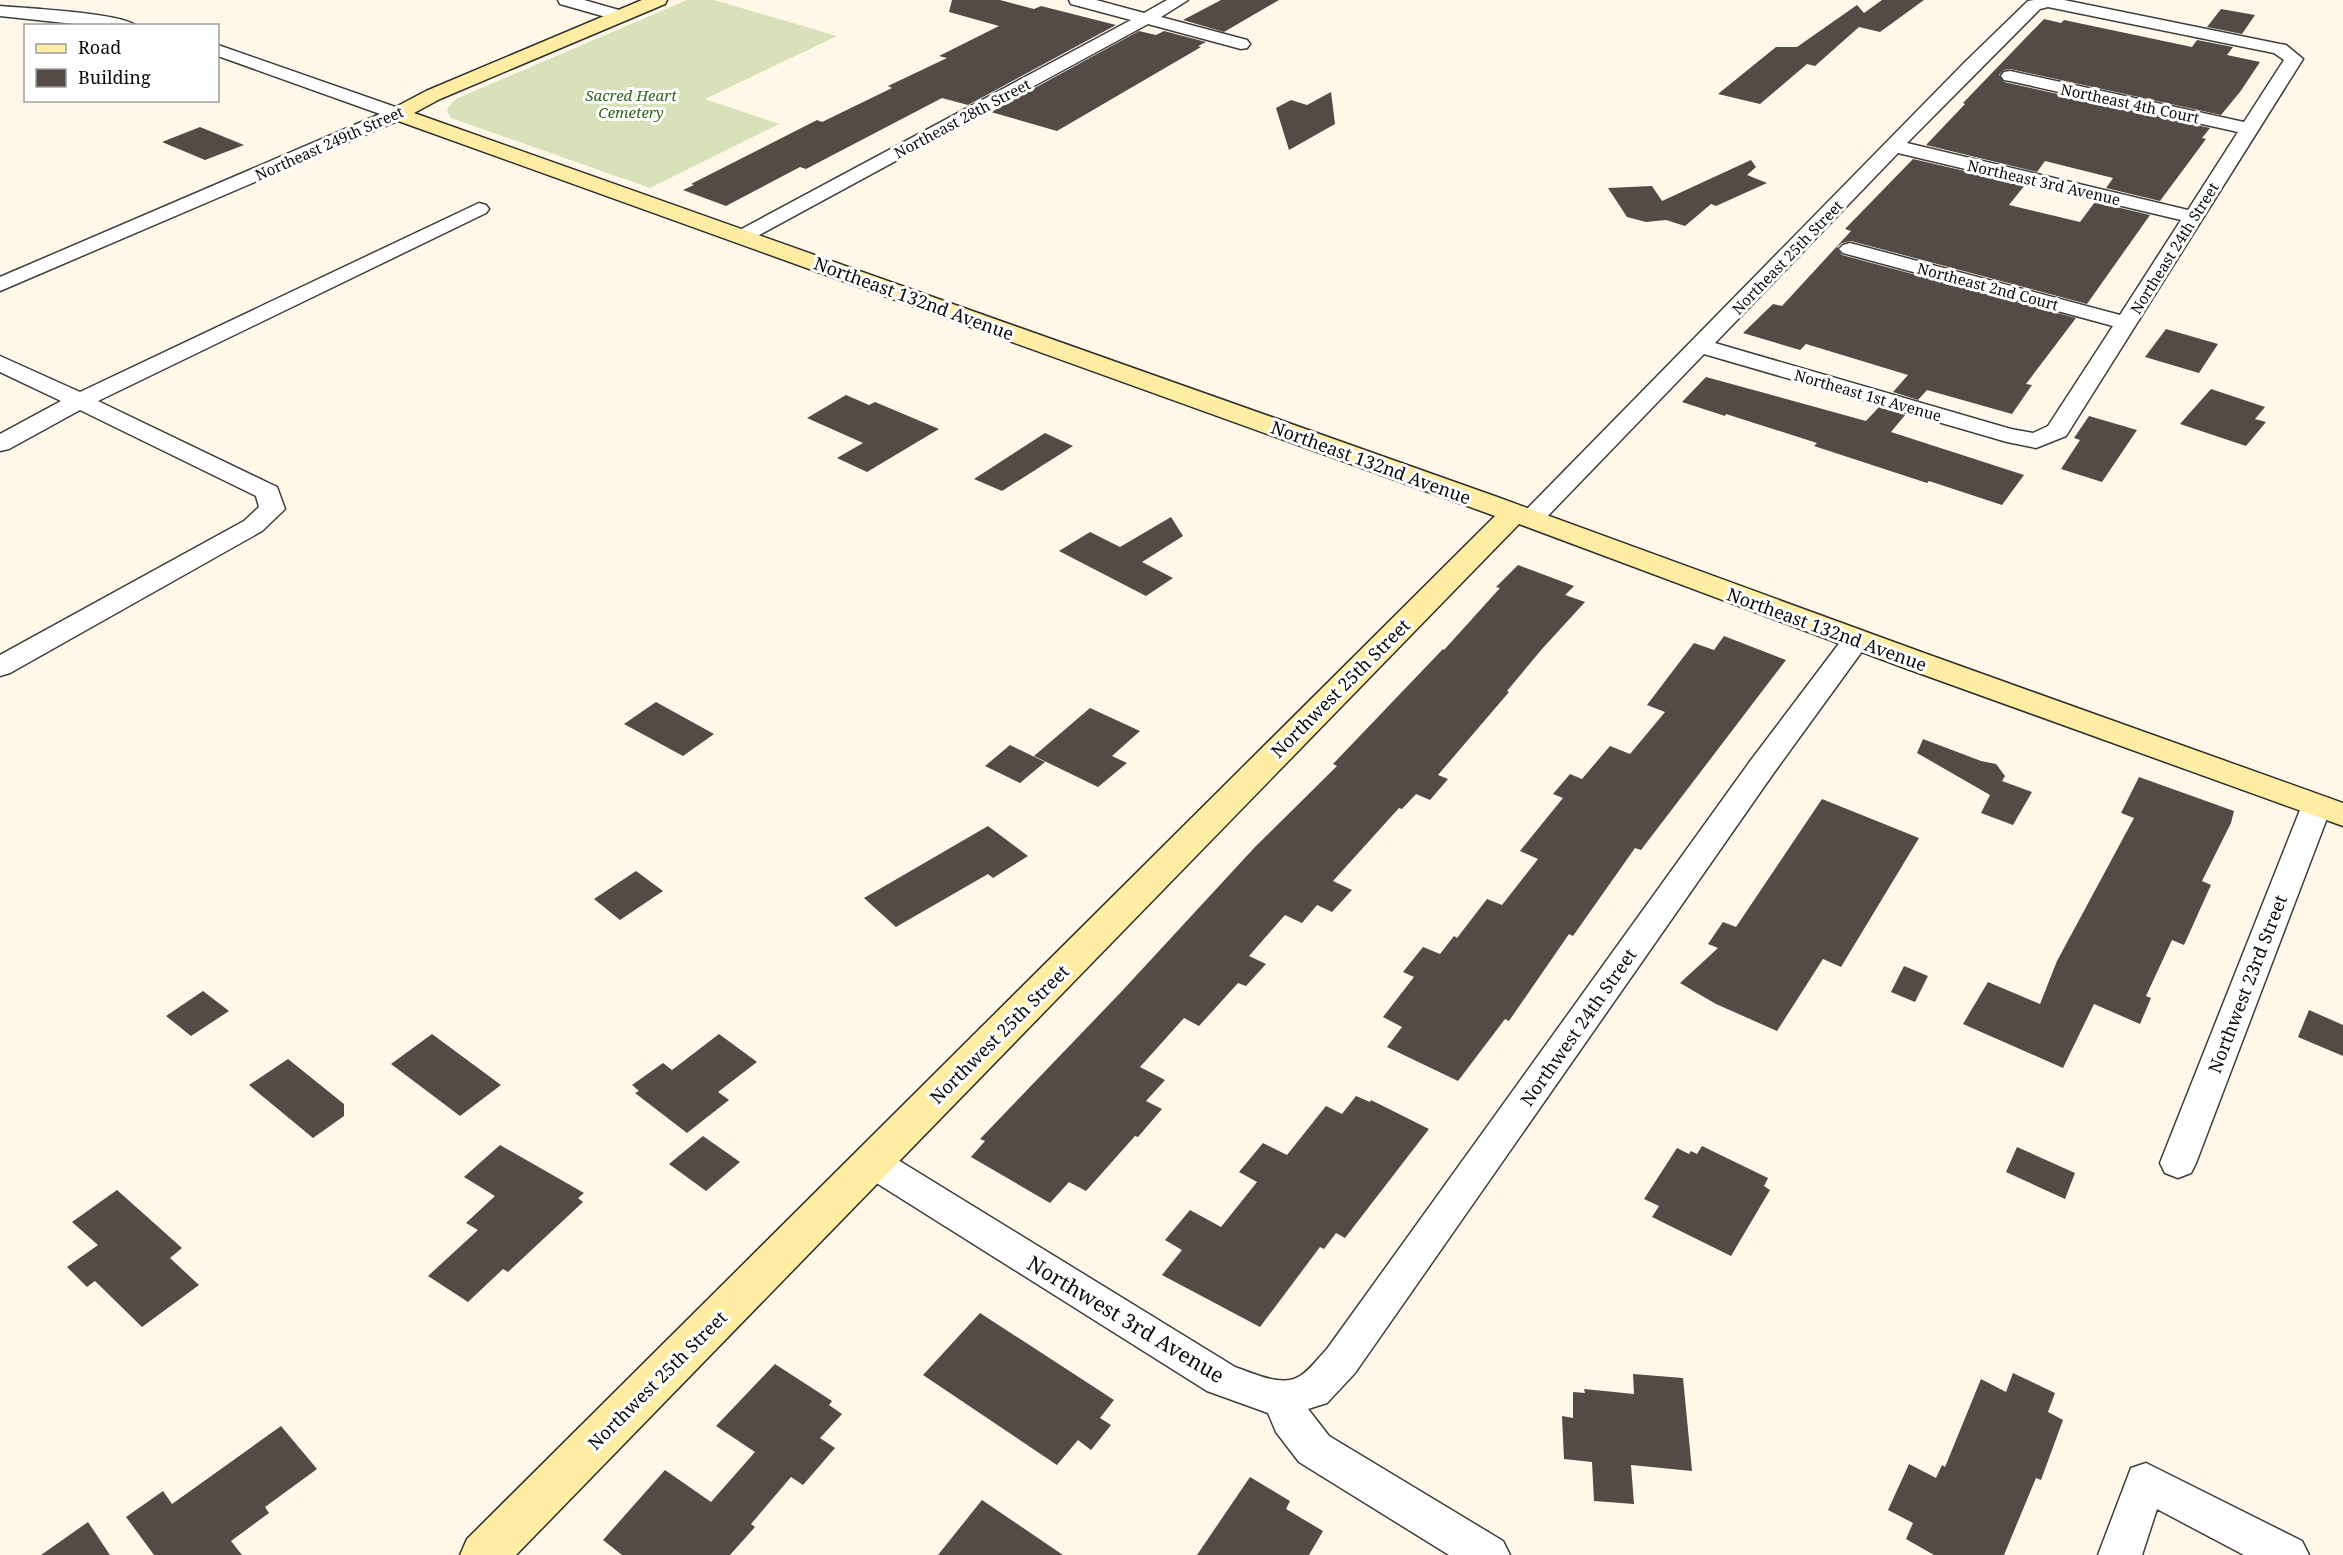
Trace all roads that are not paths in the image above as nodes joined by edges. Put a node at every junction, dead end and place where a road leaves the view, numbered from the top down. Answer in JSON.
{"nodes":[{"id":1,"x":566,"y":0,"type":"edge"},
{"id":2,"x":658,"y":0,"type":"edge"},
{"id":3,"x":1077,"y":0,"type":"edge"},
{"id":4,"x":1180,"y":0,"type":"edge"},
{"id":5,"x":0,"y":11,"type":"edge"},
{"id":6,"x":620,"y":16,"type":"junction"},
{"id":7,"x":1146,"y":18,"type":"junction"},
{"id":8,"x":116,"y":24,"type":"edge"},
{"id":9,"x":1241,"y":44,"type":"dead end"},
{"id":10,"x":2280,"y":49,"type":"joint"},
{"id":11,"x":219,"y":50,"type":"edge"},
{"id":12,"x":2010,"y":76,"type":"dead end"},
{"id":13,"x":397,"y":114,"type":"junction"},
{"id":14,"x":2249,"y":129,"type":"junction"},
{"id":15,"x":1894,"y":146,"type":"junction"},
{"id":16,"x":479,"y":210,"type":"dead end"},
{"id":17,"x":2193,"y":217,"type":"junction"},
{"id":18,"x":743,"y":237,"type":"junction"},
{"id":19,"x":1850,"y":249,"type":"dead end"},
{"id":20,"x":0,"y":285,"type":"edge"},
{"id":21,"x":2126,"y":323,"type":"junction"},
{"id":22,"x":1700,"y":345,"type":"junction"},
{"id":23,"x":0,"y":363,"type":"edge"},
{"id":24,"x":79,"y":401,"type":"junction"},
{"id":25,"x":2036,"y":441,"type":"joint"},
{"id":26,"x":0,"y":444,"type":"edge"},
{"id":27,"x":1522,"y":516,"type":"junction"},
{"id":28,"x":1857,"y":639,"type":"junction"},
{"id":29,"x":0,"y":667,"type":"edge"},
{"id":30,"x":2330,"y":810,"type":"edge"},
{"id":31,"x":872,"y":1162,"type":"junction"},
{"id":32,"x":2178,"y":1163,"type":"dead end"},
{"id":33,"x":1286,"y":1399,"type":"junction"},
{"id":34,"x":483,"y":1555,"type":"edge"},
{"id":35,"x":1488,"y":1555,"type":"edge"},
{"id":36,"x":2120,"y":1555,"type":"edge"},
{"id":37,"x":2287,"y":1555,"type":"edge"}],
"edges":[{"from":1,"to":6,"type":"street"},
{"from":2,"to":6,"type":"street","name":"Northeast 249th Street"},
{"from":3,"to":7,"type":"street"},
{"from":4,"to":7,"type":"street","name":"Northeast 28th Street"},
{"from":5,"to":8,"type":"street"},
{"from":6,"to":13,"type":"street","name":"Northeast 249th Street"},
{"from":7,"to":9,"type":"street"},
{"from":7,"to":18,"type":"street","name":"Northeast 28th Street"},
{"from":10,"to":14,"type":"street","name":"Northeast 24th Street"},
{"from":10,"to":15,"type":"street","name":"Northeast 25th Street"},
{"from":11,"to":13,"type":"street"},
{"from":12,"to":14,"type":"street","name":"Northeast 4th Court"},
{"from":13,"to":18,"type":"street","name":"Northeast 132nd Avenue"},
{"from":13,"to":20,"type":"street","name":"Northeast 249th Street"},
{"from":14,"to":17,"type":"street","name":"Northeast 24th Street"},
{"from":15,"to":17,"type":"street","name":"Northeast 3rd Avenue"},
{"from":15,"to":22,"type":"street","name":"Northeast 25th Street"},
{"from":16,"to":24,"type":"street"},
{"from":17,"to":21,"type":"street","name":"Northeast 24th Street"},
{"from":18,"to":27,"type":"street","name":"Northeast 132nd Avenue"},
{"from":19,"to":21,"type":"street","name":"Northeast 2nd Court"},
{"from":21,"to":25,"type":"street","name":"Northeast 24th Street"},
{"from":22,"to":25,"type":"street","name":"Northeast 1st Avenue"},
{"from":22,"to":27,"type":"street","name":"Northeast 25th Street"},
{"from":23,"to":24,"type":"street"},
{"from":24,"to":26,"type":"street"},
{"from":24,"to":29,"type":"street"},
{"from":27,"to":28,"type":"street","name":"Northeast 132nd Avenue"},
{"from":27,"to":31,"type":"street","name":"Northwest 25th Street"},
{"from":28,"to":30,"type":"street","name":"Northeast 132nd Avenue"},
{"from":28,"to":33,"type":"street","name":"Northwest 24th Street"},
{"from":30,"to":32,"type":"street","name":"Northwest 23rd Street"},
{"from":31,"to":33,"type":"street","name":"Northwest 3rd Avenue"},
{"from":31,"to":34,"type":"street","name":"Northwest 25th Street"},
{"from":33,"to":35,"type":"street"},
{"from":36,"to":37,"type":"street"}]}
